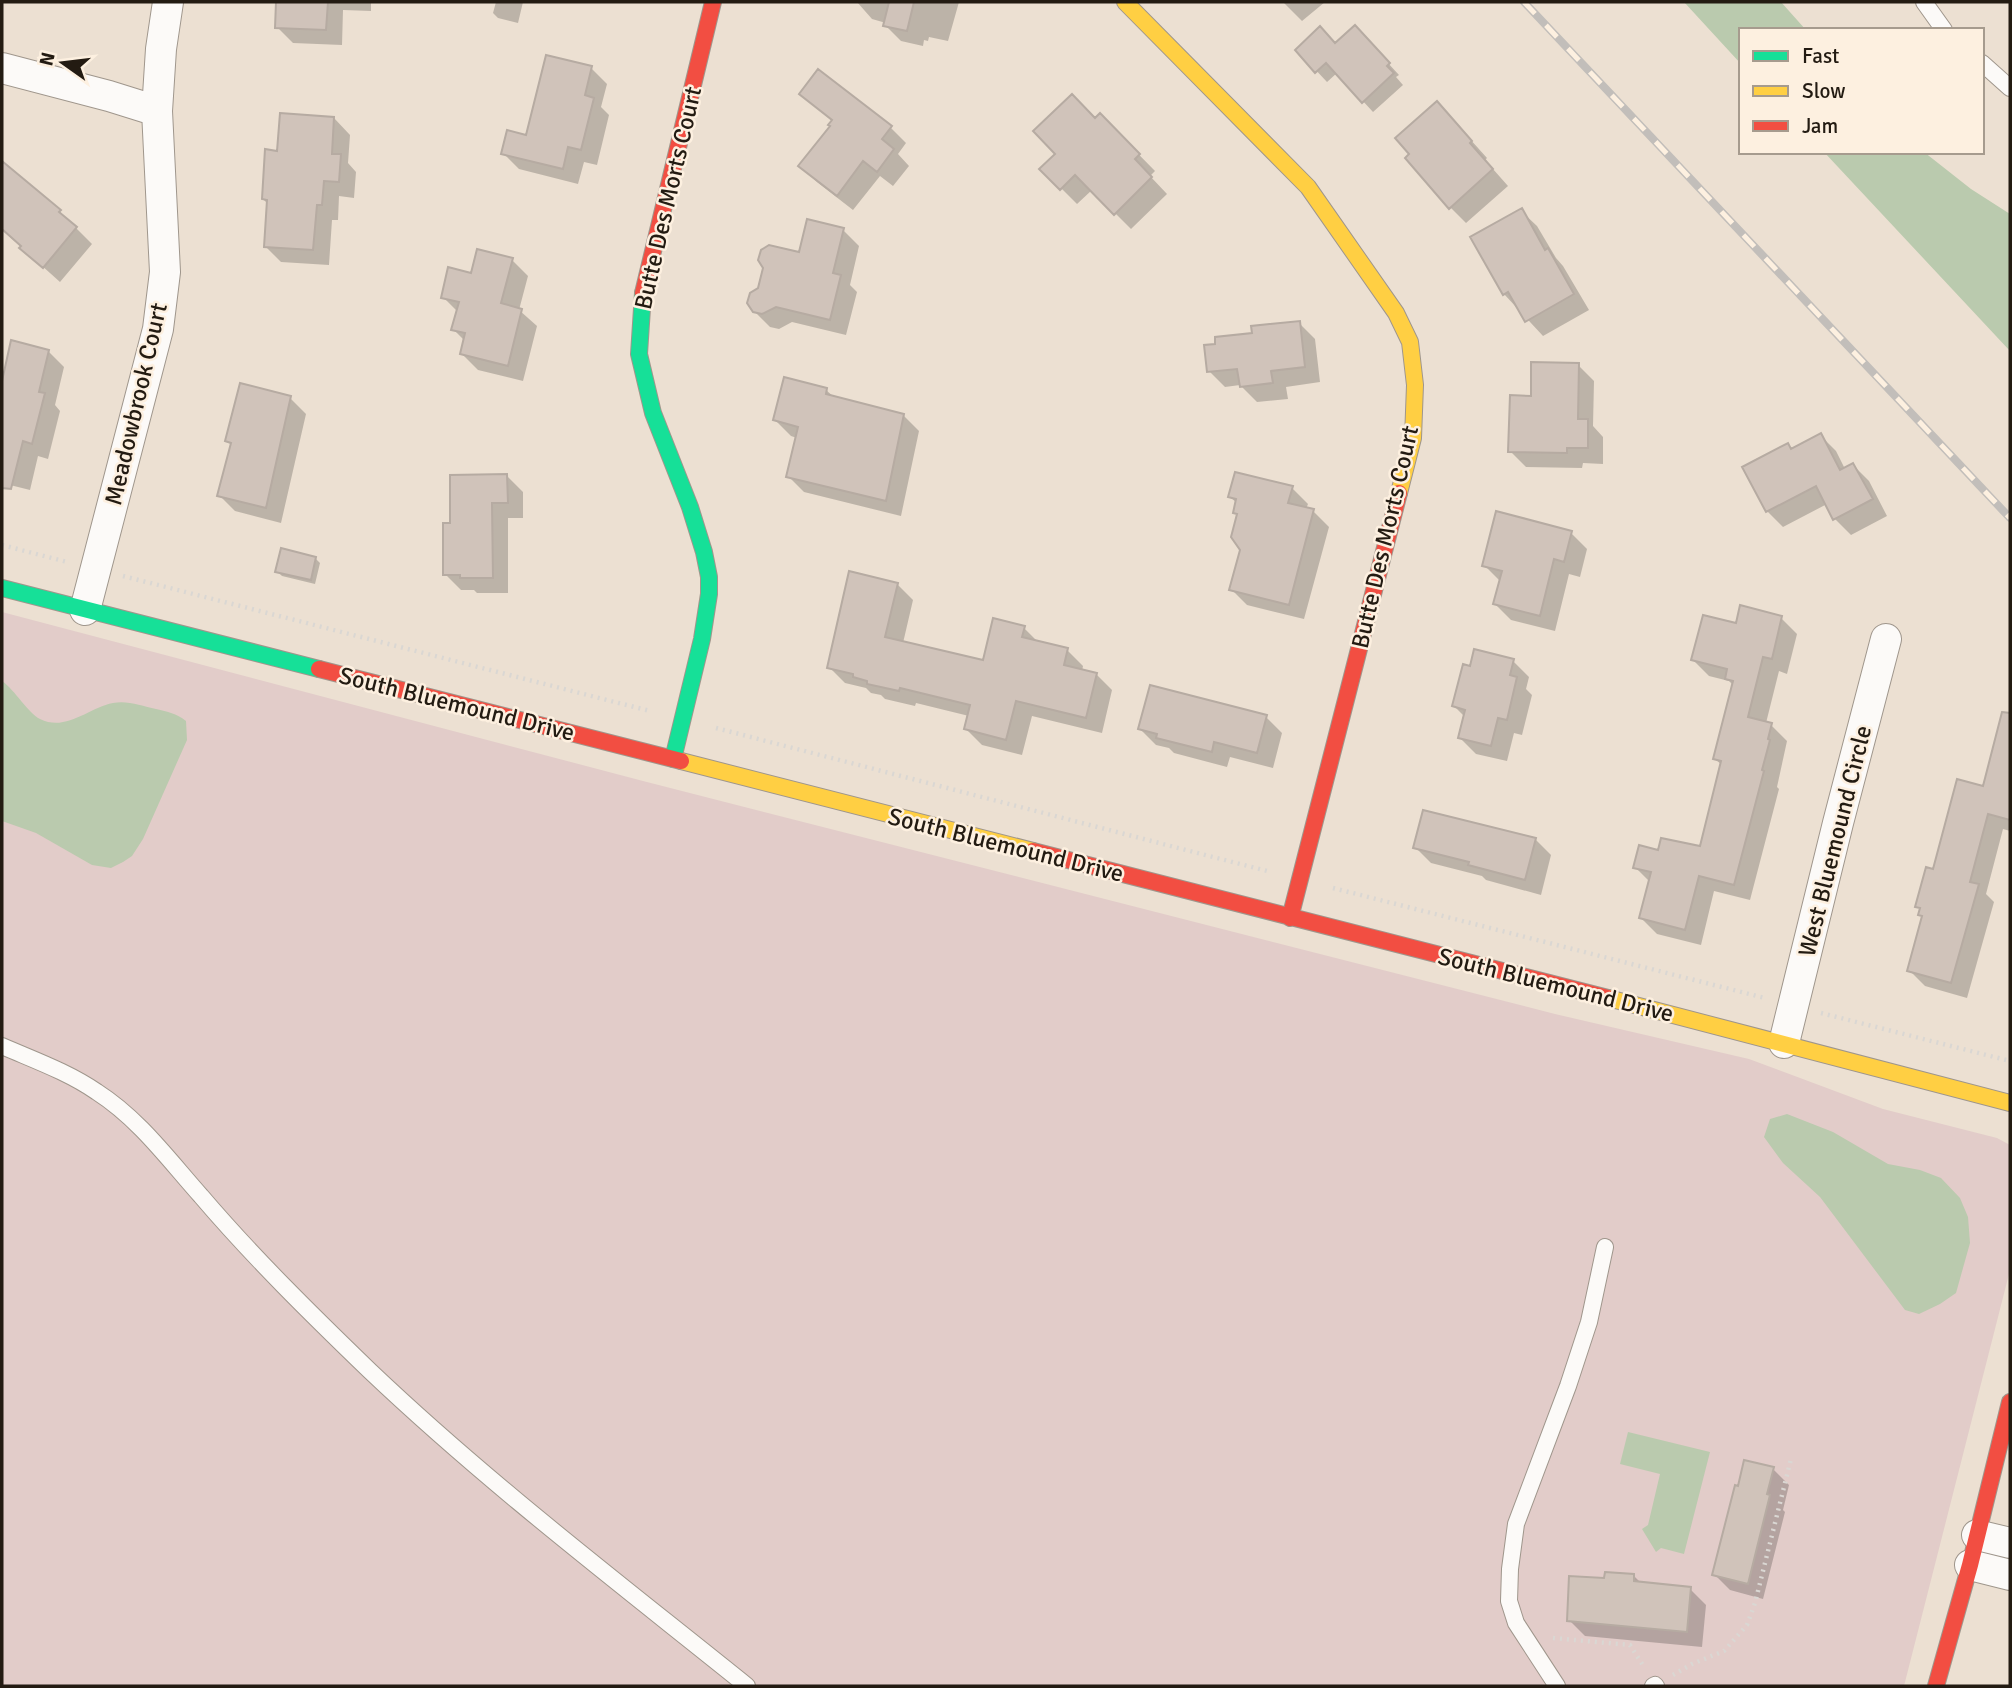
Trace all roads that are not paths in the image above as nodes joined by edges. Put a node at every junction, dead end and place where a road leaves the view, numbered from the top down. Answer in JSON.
{"nodes":[{"id":1,"x":168,"y":2,"type":"edge"},
{"id":2,"x":713,"y":2,"type":"edge"},
{"id":3,"x":1125,"y":2,"type":"edge"},
{"id":4,"x":1924,"y":2,"type":"edge"},
{"id":5,"x":1943,"y":28,"type":"edge"},
{"id":6,"x":1984,"y":65,"type":"edge"},
{"id":7,"x":2,"y":68,"type":"edge"},
{"id":8,"x":2010,"y":88,"type":"edge"},
{"id":9,"x":157,"y":111,"type":"junction"},
{"id":10,"x":2,"y":588,"type":"edge"},
{"id":11,"x":85,"y":610,"type":"junction"},
{"id":12,"x":1886,"y":639,"type":"dead end"},
{"id":13,"x":673,"y":759,"type":"junction"},
{"id":14,"x":1290,"y":918,"type":"junction"},
{"id":15,"x":1784,"y":1043,"type":"junction"},
{"id":16,"x":2,"y":1046,"type":"edge"},
{"id":17,"x":2010,"y":1103,"type":"edge"},
{"id":18,"x":1605,"y":1247,"type":"dead end"},
{"id":19,"x":2010,"y":1402,"type":"edge"},
{"id":20,"x":1977,"y":1535,"type":"junction"},
{"id":21,"x":2010,"y":1543,"type":"edge"},
{"id":22,"x":1970,"y":1564,"type":"junction"},
{"id":23,"x":2010,"y":1575,"type":"edge"},
{"id":24,"x":747,"y":1686,"type":"edge"},
{"id":25,"x":1557,"y":1686,"type":"edge"},
{"id":26,"x":1937,"y":1686,"type":"edge"}],
"edges":[{"from":1,"to":9,"type":"street","name":"Meadowbrook Court"},
{"from":2,"to":13,"type":"main road","name":"Butte Des Morts Court"},
{"from":3,"to":14,"type":"main road","name":"Butte Des Morts Court"},
{"from":4,"to":5,"type":"lane"},
{"from":6,"to":8,"type":"lane"},
{"from":7,"to":9,"type":"street"},
{"from":9,"to":11,"type":"street","name":"Meadowbrook Court"},
{"from":10,"to":11,"type":"main road","name":"South Bluemound Drive"},
{"from":11,"to":13,"type":"main road","name":"South Bluemound Drive"},
{"from":12,"to":15,"type":"street","name":"West Bluemound Circle"},
{"from":13,"to":14,"type":"main road","name":"South Bluemound Drive"},
{"from":14,"to":15,"type":"main road","name":"South Bluemound Drive"},
{"from":15,"to":17,"type":"main road","name":"South Bluemound Drive"},
{"from":16,"to":24,"type":"lane"},
{"from":18,"to":25,"type":"lane"},
{"from":19,"to":20,"type":"main road"},
{"from":20,"to":21,"type":"street"},
{"from":20,"to":22,"type":"main road"},
{"from":22,"to":23,"type":"street"},
{"from":22,"to":26,"type":"main road"}]}
